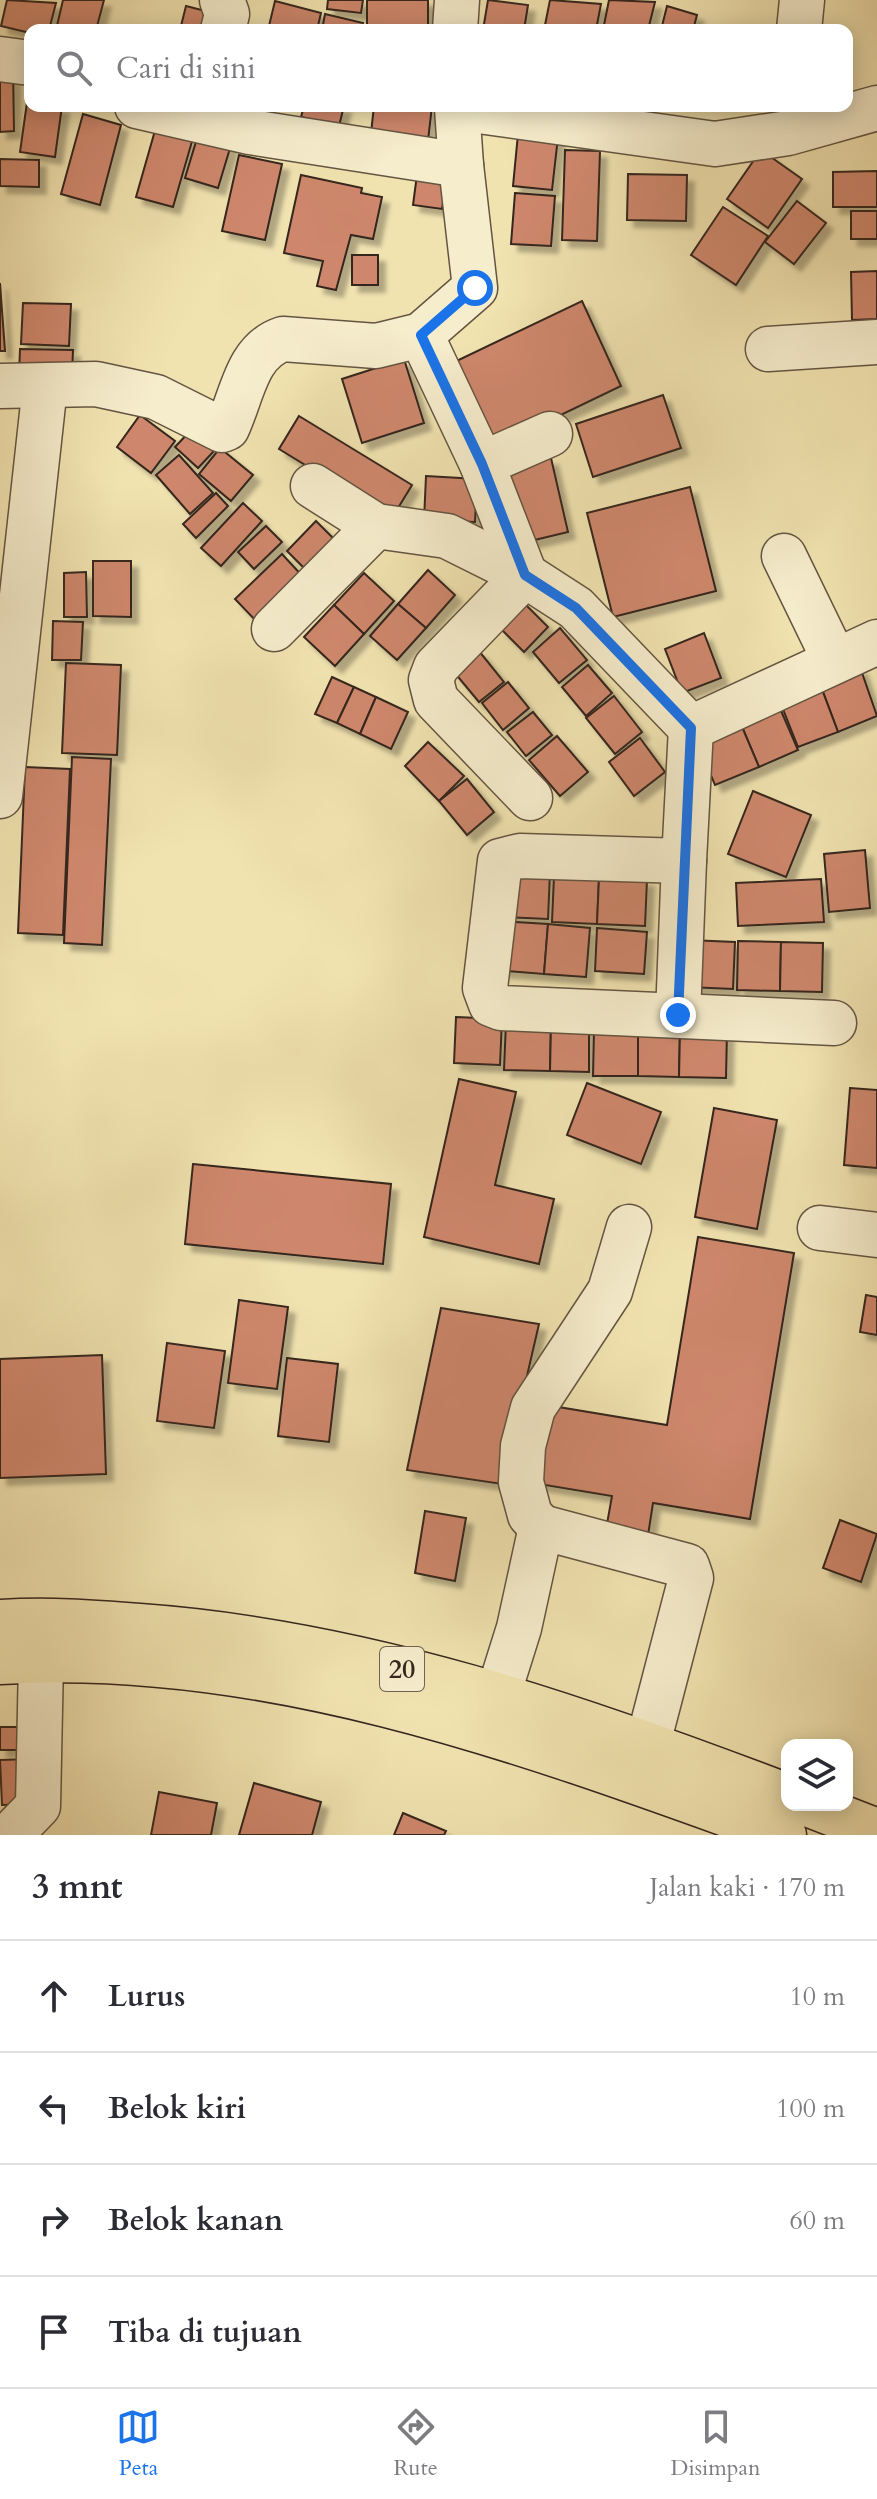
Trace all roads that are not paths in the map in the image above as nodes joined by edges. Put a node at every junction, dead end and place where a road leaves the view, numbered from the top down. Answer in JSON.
{"nodes":[{"id":1,"x":222,"y":0,"type":"edge"},
{"id":2,"x":457,"y":0,"type":"edge"},
{"id":3,"x":802,"y":0,"type":"edge"},
{"id":4,"x":224,"y":24,"type":"edge"},
{"id":5,"x":455,"y":24,"type":"edge"},
{"id":6,"x":800,"y":24,"type":"edge"},
{"id":7,"x":0,"y":59,"type":"edge"},
{"id":8,"x":24,"y":62,"type":"edge"},
{"id":9,"x":877,"y":108,"type":"edge"},
{"id":10,"x":853,"y":111,"type":"edge"},
{"id":11,"x":456,"y":112,"type":"edge"},
{"id":12,"x":489,"y":112,"type":"edge"},
{"id":13,"x":845,"y":112,"type":"edge"},
{"id":14,"x":205,"y":114,"type":"edge"},
{"id":15,"x":772,"y":121,"type":"edge"},
{"id":16,"x":461,"y":165,"type":"junction"},
{"id":17,"x":421,"y":335,"type":"junction"},
{"id":18,"x":877,"y":342,"type":"edge"},
{"id":19,"x":768,"y":349,"type":"dead end"},
{"id":20,"x":0,"y":386,"type":"edge"},
{"id":21,"x":45,"y":386,"type":"junction"},
{"id":22,"x":550,"y":434,"type":"dead end"},
{"id":23,"x":482,"y":464,"type":"junction"},
{"id":24,"x":313,"y":486,"type":"dead end"},
{"id":25,"x":376,"y":526,"type":"junction"},
{"id":26,"x":784,"y":556,"type":"dead end"},
{"id":27,"x":525,"y":575,"type":"junction"},
{"id":28,"x":274,"y":629,"type":"dead end"},
{"id":29,"x":877,"y":642,"type":"edge"},
{"id":30,"x":835,"y":661,"type":"junction"},
{"id":31,"x":691,"y":728,"type":"junction"},
{"id":32,"x":0,"y":796,"type":"edge"},
{"id":33,"x":530,"y":798,"type":"dead end"},
{"id":34,"x":684,"y":861,"type":"junction"},
{"id":35,"x":678,"y":1015,"type":"junction"},
{"id":36,"x":834,"y":1023,"type":"dead end"},
{"id":37,"x":629,"y":1227,"type":"dead end"},
{"id":38,"x":820,"y":1228,"type":"dead end"},
{"id":39,"x":877,"y":1235,"type":"edge"},
{"id":40,"x":541,"y":1527,"type":"junction"},
{"id":41,"x":0,"y":1622,"type":"edge"},
{"id":42,"x":21,"y":1661,"type":"edge"},
{"id":43,"x":498,"y":1695,"type":"junction"},
{"id":44,"x":648,"y":1743,"type":"junction"},
{"id":45,"x":781,"y":1794,"type":"edge"},
{"id":46,"x":825,"y":1811,"type":"edge"},
{"id":47,"x":877,"y":1831,"type":"edge"},
{"id":48,"x":10,"y":1835,"type":"edge"},
{"id":49,"x":784,"y":1835,"type":"edge"}],
"edges":[{"from":1,"to":4,"type":"street"},
{"from":2,"to":5,"type":"street"},
{"from":3,"to":6,"type":"street"},
{"from":7,"to":8,"type":"street"},
{"from":9,"to":10,"type":"street"},
{"from":11,"to":16,"type":"street"},
{"from":12,"to":15,"type":"street"},
{"from":13,"to":15,"type":"street"},
{"from":14,"to":16,"type":"street"},
{"from":16,"to":17,"type":"street"},
{"from":17,"to":21,"type":"street"},
{"from":17,"to":23,"type":"street"},
{"from":18,"to":19,"type":"street"},
{"from":20,"to":21,"type":"street"},
{"from":21,"to":32,"type":"street"},
{"from":22,"to":23,"type":"street"},
{"from":23,"to":27,"type":"street"},
{"from":24,"to":25,"type":"street"},
{"from":25,"to":27,"type":"street"},
{"from":25,"to":28,"type":"street"},
{"from":26,"to":30,"type":"street"},
{"from":27,"to":31,"type":"street"},
{"from":27,"to":33,"type":"street"},
{"from":29,"to":30,"type":"street"},
{"from":30,"to":31,"type":"street"},
{"from":31,"to":34,"type":"street"},
{"from":34,"to":35,"type":"street"},
{"from":34,"to":35,"type":"street"},
{"from":35,"to":36,"type":"street"},
{"from":37,"to":40,"type":"street"},
{"from":38,"to":39,"type":"street"},
{"from":40,"to":43,"type":"street"},
{"from":40,"to":44,"type":"street"},
{"from":41,"to":43,"type":"highway","number":"20"},
{"from":42,"to":48,"type":"street"},
{"from":42,"to":49,"type":"highway","number":"20"},
{"from":43,"to":44,"type":"highway","number":"20"},
{"from":44,"to":45,"type":"highway","number":"20"},
{"from":46,"to":47,"type":"highway"}]}
